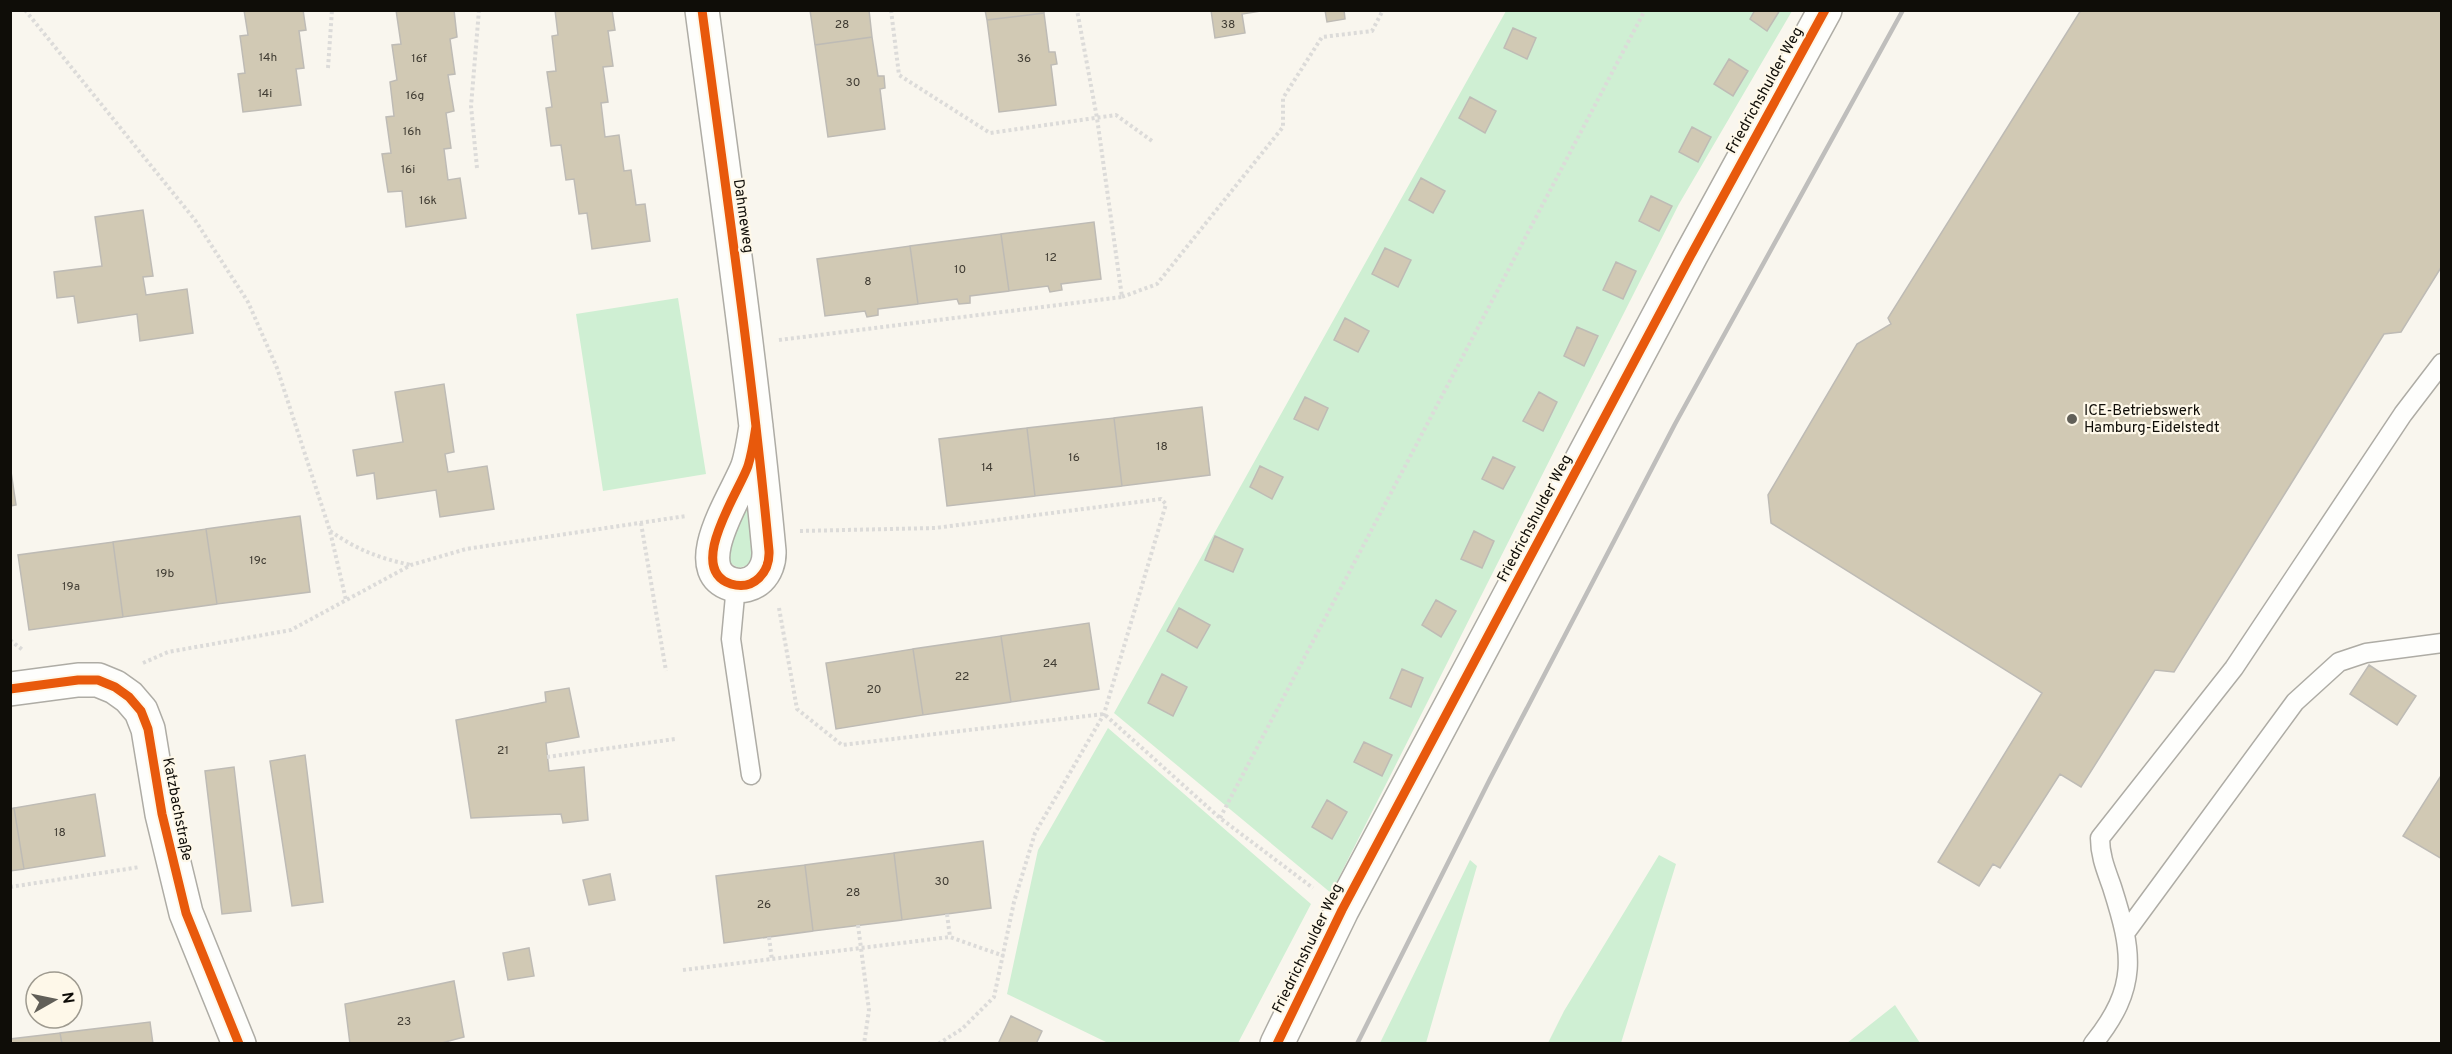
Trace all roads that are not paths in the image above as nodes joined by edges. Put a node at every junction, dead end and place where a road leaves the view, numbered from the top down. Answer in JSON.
{"nodes":[{"id":1,"x":702,"y":10,"type":"edge"},
{"id":2,"x":1824,"y":10,"type":"edge"},
{"id":3,"x":2442,"y":363,"type":"edge"},
{"id":4,"x":756,"y":426,"type":"junction"},
{"id":5,"x":736,"y":585,"type":"junction"},
{"id":6,"x":2442,"y":643,"type":"edge"},
{"id":7,"x":10,"y":689,"type":"edge"},
{"id":8,"x":751,"y":776,"type":"dead end"},
{"id":9,"x":2126,"y":932,"type":"junction"},
{"id":10,"x":239,"y":1044,"type":"edge"},
{"id":11,"x":1277,"y":1044,"type":"edge"},
{"id":12,"x":2093,"y":1044,"type":"edge"}],
"edges":[{"from":1,"to":4,"type":"street","name":"Dahmeweg"},
{"from":2,"to":11,"type":"street","name":"Friedrichshulder Weg"},
{"from":3,"to":9,"type":"lane"},
{"from":4,"to":5,"type":"street","name":"Dahmeweg"},
{"from":4,"to":5,"type":"street","name":"Dahmeweg"},
{"from":5,"to":8,"type":"lane"},
{"from":6,"to":9,"type":"lane"},
{"from":7,"to":10,"type":"street","name":"Katzbachstraße"},
{"from":9,"to":12,"type":"lane"}]}
